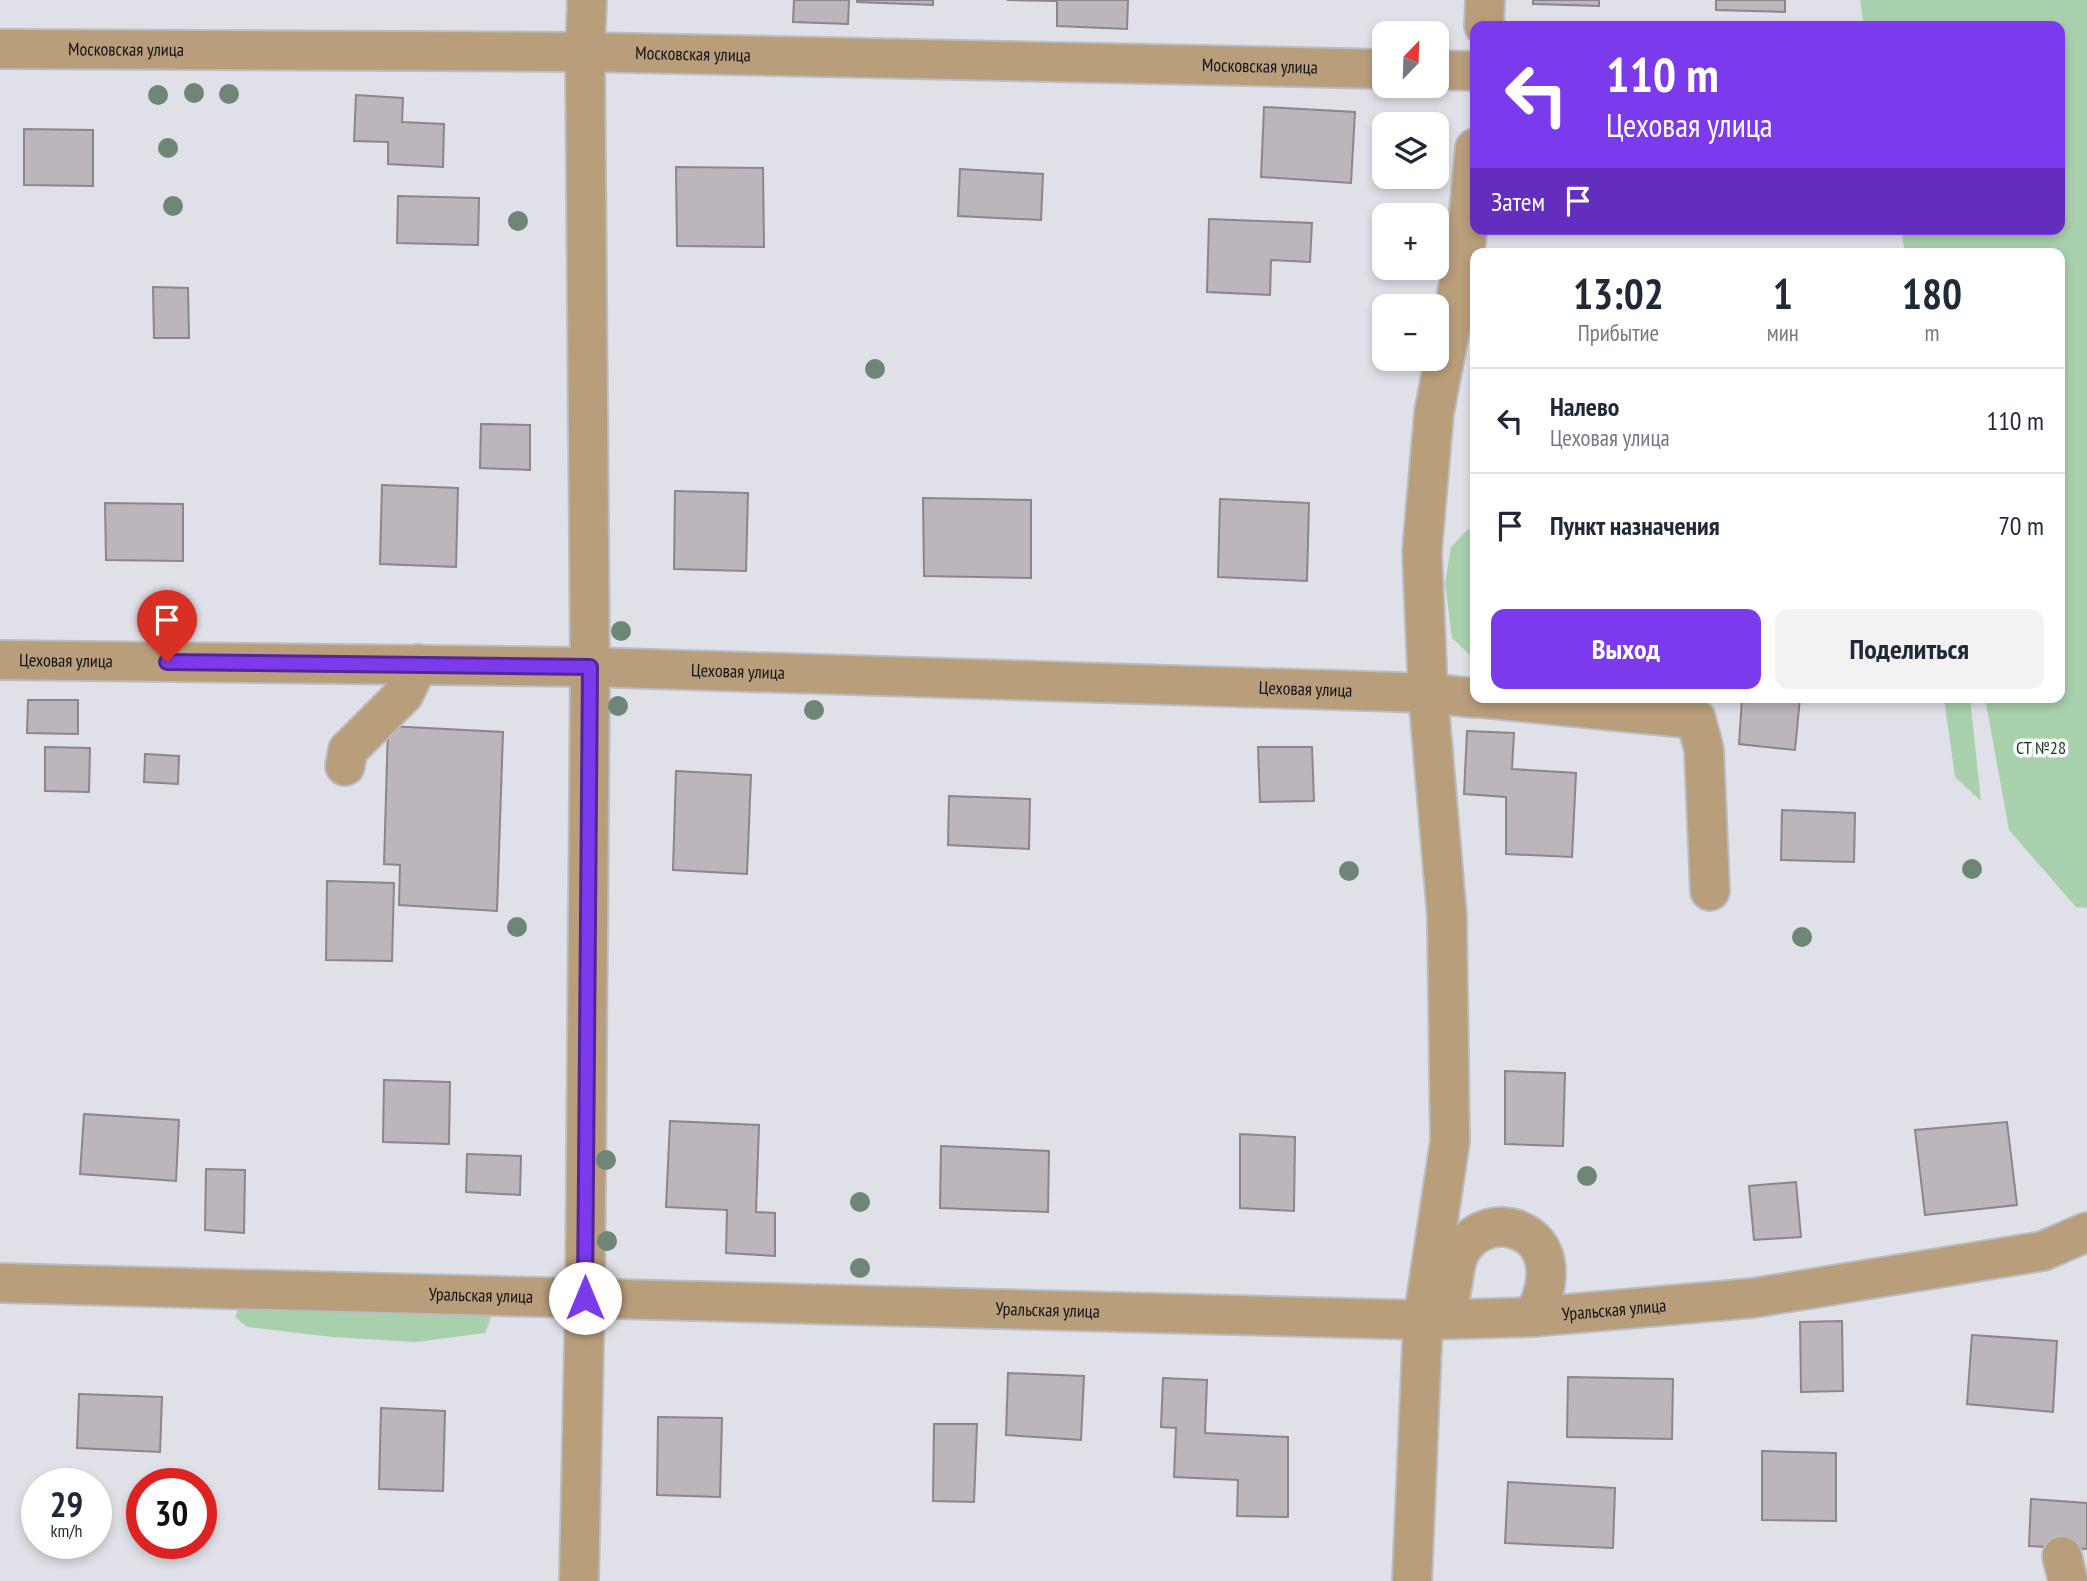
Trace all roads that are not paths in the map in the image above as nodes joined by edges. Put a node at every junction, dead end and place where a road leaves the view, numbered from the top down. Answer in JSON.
{"nodes":[{"id":1,"x":587,"y":0,"type":"edge"},
{"id":2,"x":1485,"y":0,"type":"edge"},
{"id":3,"x":1485,"y":21,"type":"edge"},
{"id":4,"x":0,"y":49,"type":"edge"},
{"id":5,"x":585,"y":52,"type":"junction"},
{"id":6,"x":1372,"y":69,"type":"edge"},
{"id":7,"x":1449,"y":70,"type":"edge"},
{"id":8,"x":1470,"y":71,"type":"edge"},
{"id":9,"x":1470,"y":200,"type":"edge"},
{"id":10,"x":0,"y":660,"type":"edge"},
{"id":11,"x":418,"y":664,"type":"junction"},
{"id":12,"x":590,"y":667,"type":"junction"},
{"id":13,"x":1429,"y":693,"type":"junction"},
{"id":14,"x":1470,"y":697,"type":"edge"},
{"id":15,"x":1533,"y":703,"type":"edge"},
{"id":16,"x":345,"y":765,"type":"dead end"},
{"id":17,"x":1710,"y":891,"type":"dead end"},
{"id":18,"x":2087,"y":1232,"type":"edge"},
{"id":19,"x":0,"y":1283,"type":"edge"},
{"id":20,"x":585,"y":1298,"type":"junction"},
{"id":21,"x":1532,"y":1317,"type":"junction"},
{"id":22,"x":1423,"y":1320,"type":"junction"},
{"id":23,"x":579,"y":1581,"type":"edge"},
{"id":24,"x":1412,"y":1581,"type":"edge"}],
"edges":[{"from":1,"to":5,"type":"street"},
{"from":2,"to":3,"type":"street"},
{"from":4,"to":5,"type":"street","name":"Московская улица"},
{"from":5,"to":6,"type":"street","name":"Московская улица"},
{"from":5,"to":12,"type":"street"},
{"from":7,"to":8,"type":"street"},
{"from":9,"to":13,"type":"street"},
{"from":10,"to":11,"type":"street","name":"Цеховая улица"},
{"from":11,"to":12,"type":"street","name":"Цеховая улица"},
{"from":11,"to":16,"type":"street"},
{"from":12,"to":13,"type":"street","name":"Цеховая улица"},
{"from":12,"to":20,"type":"street"},
{"from":13,"to":14,"type":"street","name":"Цеховая улица"},
{"from":13,"to":22,"type":"street"},
{"from":15,"to":17,"type":"street"},
{"from":18,"to":21,"type":"street","name":"Уральская улица"},
{"from":19,"to":20,"type":"street","name":"Уральская улица"},
{"from":20,"to":22,"type":"street","name":"Уральская улица"},
{"from":20,"to":23,"type":"street"},
{"from":21,"to":22,"type":"street","name":"Уральская улица"},
{"from":21,"to":22,"type":"street"},
{"from":22,"to":24,"type":"street"}]}
